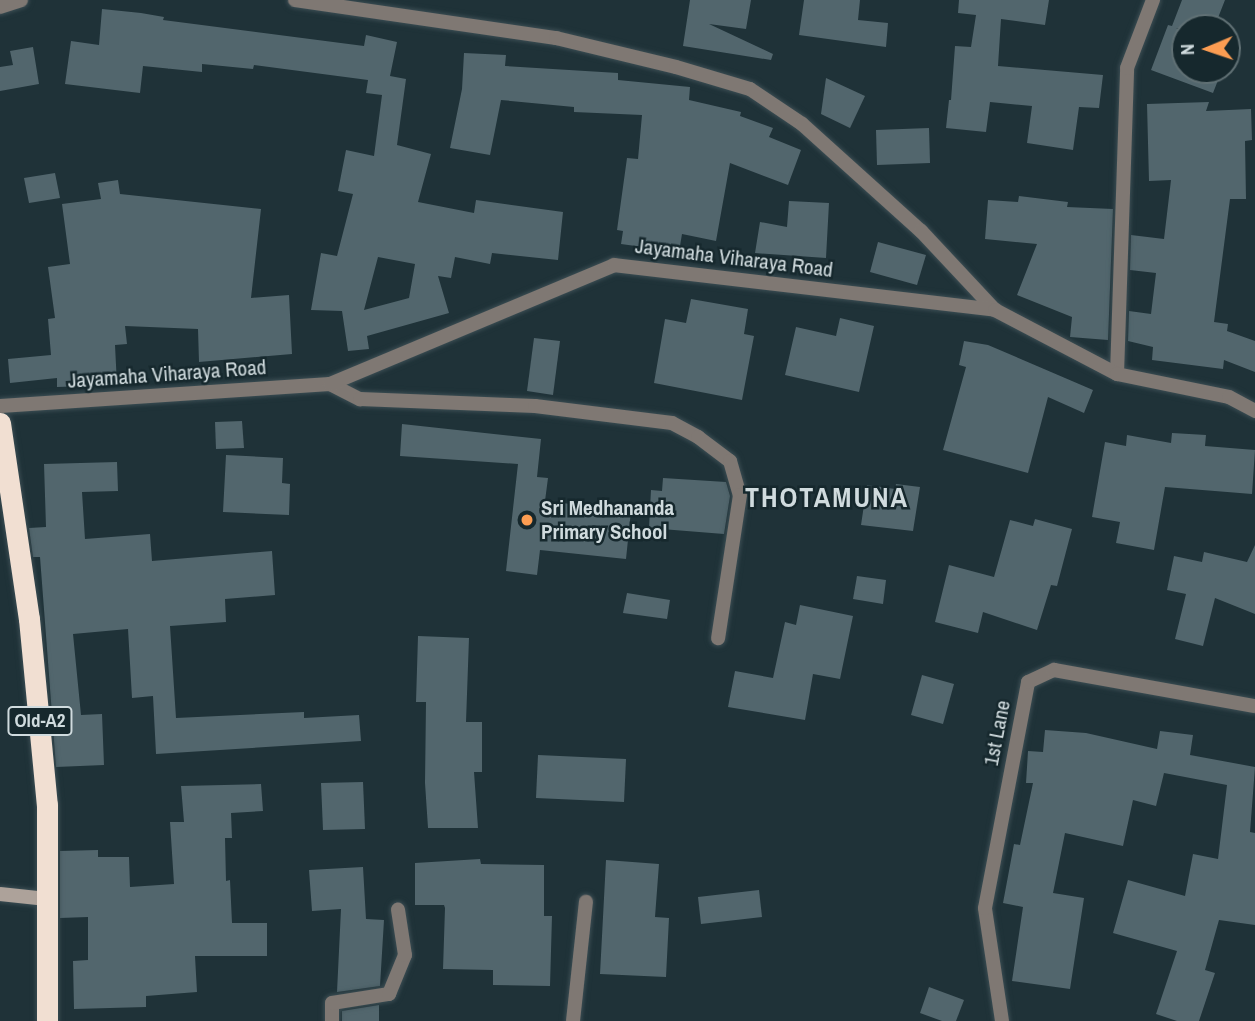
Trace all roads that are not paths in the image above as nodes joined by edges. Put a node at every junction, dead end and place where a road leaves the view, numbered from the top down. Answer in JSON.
{"nodes":[{"id":1,"x":21,"y":0,"type":"edge"},
{"id":2,"x":295,"y":0,"type":"edge"},
{"id":3,"x":1153,"y":0,"type":"edge"},
{"id":4,"x":0,"y":7,"type":"edge"},
{"id":5,"x":995,"y":310,"type":"junction"},
{"id":6,"x":1117,"y":374,"type":"junction"},
{"id":7,"x":330,"y":384,"type":"junction"},
{"id":8,"x":0,"y":406,"type":"edge"},
{"id":9,"x":1255,"y":411,"type":"edge"},
{"id":10,"x":0,"y":423,"type":"edge"},
{"id":11,"x":718,"y":638,"type":"dead end"},
{"id":12,"x":1255,"y":706,"type":"edge"},
{"id":13,"x":0,"y":894,"type":"edge"},
{"id":14,"x":47,"y":900,"type":"junction"},
{"id":15,"x":586,"y":902,"type":"dead end"},
{"id":16,"x":398,"y":910,"type":"dead end"},
{"id":17,"x":47,"y":1021,"type":"edge"},
{"id":18,"x":332,"y":1021,"type":"edge"},
{"id":19,"x":573,"y":1021,"type":"edge"},
{"id":20,"x":1002,"y":1021,"type":"edge"}],
"edges":[{"from":1,"to":4,"type":"street"},
{"from":2,"to":5,"type":"street"},
{"from":3,"to":6,"type":"street"},
{"from":5,"to":6,"type":"street","name":"Jayamaha Viharaya Road"},
{"from":5,"to":7,"type":"street","name":"Jayamaha Viharaya Road"},
{"from":6,"to":9,"type":"street","name":"Jayamaha Viharaya Road"},
{"from":7,"to":8,"type":"street","name":"Jayamaha Viharaya Road"},
{"from":7,"to":11,"type":"street"},
{"from":10,"to":14,"type":"highway","number":"Old-A2"},
{"from":12,"to":20,"type":"street","name":"1st Lane"},
{"from":13,"to":14,"type":"main road"},
{"from":14,"to":17,"type":"highway","number":"Old-A2"},
{"from":15,"to":19,"type":"street"},
{"from":16,"to":18,"type":"street"}]}
